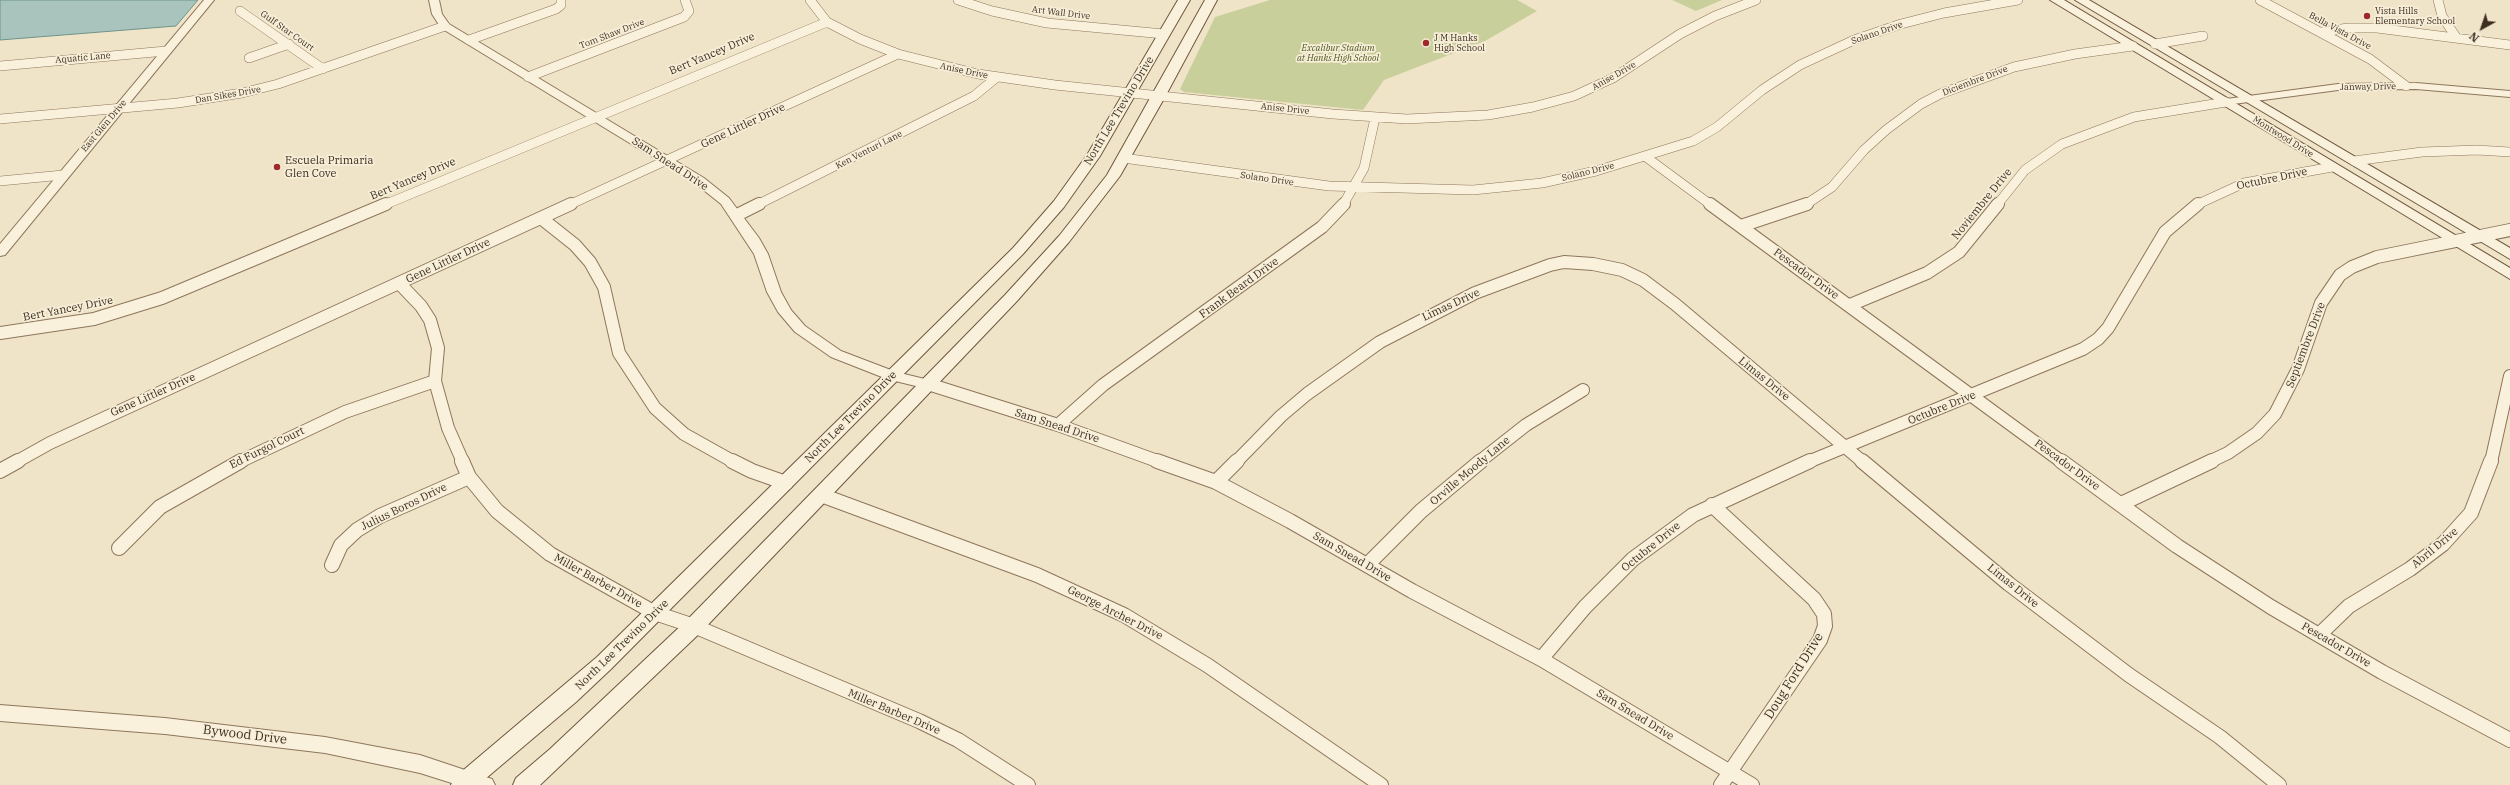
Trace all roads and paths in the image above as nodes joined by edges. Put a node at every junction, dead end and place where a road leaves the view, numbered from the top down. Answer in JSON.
{"nodes":[{"id":1,"x":209,"y":0,"type":"edge"},
{"id":2,"x":434,"y":0,"type":"edge"},
{"id":3,"x":561,"y":0,"type":"edge"},
{"id":4,"x":685,"y":0,"type":"edge"},
{"id":5,"x":810,"y":0,"type":"edge"},
{"id":6,"x":958,"y":0,"type":"edge"},
{"id":7,"x":1184,"y":0,"type":"edge"},
{"id":8,"x":1210,"y":0,"type":"edge"},
{"id":9,"x":1756,"y":0,"type":"edge"},
{"id":10,"x":2018,"y":0,"type":"edge"},
{"id":11,"x":2056,"y":0,"type":"edge"},
{"id":12,"x":2081,"y":0,"type":"edge"},
{"id":13,"x":2260,"y":0,"type":"edge"},
{"id":14,"x":2438,"y":0,"type":"edge"},
{"id":15,"x":240,"y":11,"type":"dead end"},
{"id":16,"x":827,"y":22,"type":"junction"},
{"id":17,"x":446,"y":26,"type":"junction"},
{"id":18,"x":2322,"y":32,"type":"junction"},
{"id":19,"x":1164,"y":34,"type":"junction"},
{"id":20,"x":2203,"y":36,"type":"dead end"},
{"id":21,"x":2456,"y":37,"type":"junction"},
{"id":22,"x":469,"y":40,"type":"junction"},
{"id":23,"x":289,"y":44,"type":"junction"},
{"id":24,"x":2155,"y":44,"type":"junction"},
{"id":25,"x":2510,"y":45,"type":"edge"},
{"id":26,"x":2133,"y":46,"type":"junction"},
{"id":27,"x":166,"y":51,"type":"junction"},
{"id":28,"x":898,"y":54,"type":"junction"},
{"id":29,"x":249,"y":58,"type":"dead end"},
{"id":30,"x":0,"y":66,"type":"edge"},
{"id":31,"x":323,"y":68,"type":"junction"},
{"id":32,"x":528,"y":77,"type":"junction"},
{"id":33,"x":996,"y":77,"type":"junction"},
{"id":34,"x":2406,"y":86,"type":"junction"},
{"id":35,"x":1131,"y":92,"type":"junction"},
{"id":36,"x":2510,"y":94,"type":"edge"},
{"id":37,"x":1160,"y":95,"type":"junction"},
{"id":38,"x":2249,"y":99,"type":"junction"},
{"id":39,"x":2226,"y":102,"type":"junction"},
{"id":40,"x":119,"y":108,"type":"junction"},
{"id":41,"x":593,"y":117,"type":"junction"},
{"id":42,"x":1375,"y":118,"type":"junction"},
{"id":43,"x":0,"y":119,"type":"edge"},
{"id":44,"x":2510,"y":152,"type":"edge"},
{"id":45,"x":1646,"y":156,"type":"junction"},
{"id":46,"x":1123,"y":158,"type":"junction"},
{"id":47,"x":668,"y":161,"type":"junction"},
{"id":48,"x":2354,"y":162,"type":"junction"},
{"id":49,"x":2332,"y":167,"type":"junction"},
{"id":50,"x":63,"y":175,"type":"junction"},
{"id":51,"x":0,"y":181,"type":"edge"},
{"id":52,"x":1354,"y":187,"type":"junction"},
{"id":53,"x":1050,"y":212,"type":"junction"},
{"id":54,"x":737,"y":215,"type":"junction"},
{"id":55,"x":1082,"y":217,"type":"junction"},
{"id":56,"x":542,"y":218,"type":"junction"},
{"id":57,"x":1741,"y":226,"type":"junction"},
{"id":58,"x":2510,"y":230,"type":"edge"},
{"id":59,"x":2478,"y":236,"type":"junction"},
{"id":60,"x":2455,"y":241,"type":"junction"},
{"id":61,"x":0,"y":252,"type":"edge"},
{"id":62,"x":2510,"y":254,"type":"edge"},
{"id":63,"x":2510,"y":274,"type":"edge"},
{"id":64,"x":399,"y":283,"type":"junction"},
{"id":65,"x":1850,"y":305,"type":"junction"},
{"id":66,"x":0,"y":333,"type":"edge"},
{"id":67,"x":892,"y":376,"type":"junction"},
{"id":68,"x":2510,"y":376,"type":"edge"},
{"id":69,"x":435,"y":381,"type":"junction"},
{"id":70,"x":928,"y":384,"type":"junction"},
{"id":71,"x":1583,"y":390,"type":"dead end"},
{"id":72,"x":1972,"y":396,"type":"junction"},
{"id":73,"x":1058,"y":425,"type":"junction"},
{"id":74,"x":1845,"y":447,"type":"junction"},
{"id":75,"x":0,"y":471,"type":"edge"},
{"id":76,"x":469,"y":477,"type":"junction"},
{"id":77,"x":1216,"y":482,"type":"junction"},
{"id":78,"x":786,"y":483,"type":"junction"},
{"id":79,"x":821,"y":495,"type":"junction"},
{"id":80,"x":2121,"y":504,"type":"junction"},
{"id":81,"x":1712,"y":505,"type":"junction"},
{"id":82,"x":119,"y":548,"type":"dead end"},
{"id":83,"x":1367,"y":564,"type":"junction"},
{"id":84,"x":332,"y":565,"type":"dead end"},
{"id":85,"x":656,"y":613,"type":"junction"},
{"id":86,"x":694,"y":626,"type":"junction"},
{"id":87,"x":2319,"y":635,"type":"junction"},
{"id":88,"x":1541,"y":659,"type":"junction"},
{"id":89,"x":0,"y":712,"type":"edge"},
{"id":90,"x":2510,"y":740,"type":"edge"},
{"id":91,"x":1729,"y":772,"type":"junction"},
{"id":92,"x":471,"y":783,"type":"edge"},
{"id":93,"x":524,"y":785,"type":"edge"},
{"id":94,"x":1028,"y":785,"type":"edge"},
{"id":95,"x":1381,"y":785,"type":"edge"},
{"id":96,"x":1721,"y":785,"type":"edge"},
{"id":97,"x":1752,"y":785,"type":"edge"},
{"id":98,"x":2279,"y":785,"type":"edge"}],
"edges":[{"from":1,"to":27,"type":"street","name":"East Glen Drive"},
{"from":2,"to":17,"type":"street","name":"Sam Snead Drive"},
{"from":3,"to":22,"type":"street"},
{"from":4,"to":32,"type":"street","name":"Tom Shaw Drive"},
{"from":5,"to":16,"type":"street","name":"Anise Drive"},
{"from":6,"to":19,"type":"street","name":"Art Wall Drive"},
{"from":7,"to":19,"type":"main road","name":"North Lee Trevino Drive"},
{"from":8,"to":37,"type":"main road"},
{"from":9,"to":42,"type":"street","name":"Anise Drive"},
{"from":10,"to":45,"type":"street","name":"Solano Drive"},
{"from":11,"to":26,"type":"main road","name":"Montwood Drive"},
{"from":12,"to":24,"type":"main road","name":"Montwood Drive"},
{"from":13,"to":18,"type":"street","name":"Bella Vista Drive"},
{"from":14,"to":21,"type":"street"},
{"from":15,"to":23,"type":"street","name":"Gulf Star Court"},
{"from":16,"to":28,"type":"street","name":"Anise Drive"},
{"from":16,"to":41,"type":"street","name":"Bert Yancey Drive"},
{"from":17,"to":22,"type":"street","name":"Sam Snead Drive"},
{"from":17,"to":31,"type":"street","name":"Dan Sikes Drive"},
{"from":18,"to":21,"type":"street"},
{"from":18,"to":34,"type":"street","name":"Bella Vista Drive"},
{"from":19,"to":35,"type":"main road","name":"North Lee Trevino Drive"},
{"from":20,"to":24,"type":"street"},
{"from":21,"to":25,"type":"street"},
{"from":22,"to":32,"type":"street","name":"Sam Snead Drive"},
{"from":23,"to":29,"type":"street"},
{"from":23,"to":31,"type":"street","name":"Gulf Star Court"},
{"from":24,"to":38,"type":"main road","name":"Montwood Drive"},
{"from":26,"to":39,"type":"main road","name":"Montwood Drive"},
{"from":26,"to":57,"type":"street","name":"Diciembre Drive"},
{"from":27,"to":30,"type":"street","name":"Aquatic Lane"},
{"from":27,"to":40,"type":"street","name":"East Glen Drive"},
{"from":28,"to":33,"type":"street","name":"Anise Drive"},
{"from":28,"to":47,"type":"street","name":"Gene Littler Drive"},
{"from":31,"to":40,"type":"street","name":"Dan Sikes Drive"},
{"from":32,"to":41,"type":"street","name":"Sam Snead Drive"},
{"from":33,"to":35,"type":"street","name":"Anise Drive"},
{"from":33,"to":54,"type":"street","name":"Ken Venturi Lane"},
{"from":34,"to":36,"type":"street","name":"Janway Drive"},
{"from":34,"to":38,"type":"street","name":"Janway Drive"},
{"from":35,"to":37,"type":"street","name":"Anise Drive"},
{"from":35,"to":53,"type":"main road","name":"North Lee Trevino Drive"},
{"from":37,"to":42,"type":"street","name":"Anise Drive"},
{"from":37,"to":46,"type":"main road"},
{"from":38,"to":39,"type":"street","name":"Janway Drive"},
{"from":38,"to":48,"type":"main road","name":"Montwood Drive"},
{"from":39,"to":49,"type":"main road","name":"Montwood Drive"},
{"from":39,"to":65,"type":"street","name":"Noviembre Drive"},
{"from":40,"to":43,"type":"street","name":"Dan Sikes Drive"},
{"from":40,"to":50,"type":"street","name":"East Glen Drive"},
{"from":41,"to":47,"type":"street","name":"Sam Snead Drive"},
{"from":41,"to":66,"type":"street","name":"Bert Yancey Drive"},
{"from":42,"to":52,"type":"street","name":"Frank Beard Drive"},
{"from":44,"to":48,"type":"street"},
{"from":45,"to":52,"type":"street","name":"Solano Drive"},
{"from":45,"to":57,"type":"street","name":"Pescador Drive"},
{"from":46,"to":52,"type":"street","name":"Solano Drive"},
{"from":46,"to":55,"type":"main road"},
{"from":47,"to":54,"type":"street","name":"Sam Snead Drive"},
{"from":47,"to":56,"type":"street","name":"Gene Littler Drive"},
{"from":48,"to":59,"type":"main road","name":"Montwood Drive"},
{"from":49,"to":60,"type":"main road","name":"Montwood Drive"},
{"from":49,"to":72,"type":"street","name":"Octubre Drive"},
{"from":50,"to":51,"type":"street"},
{"from":50,"to":61,"type":"street","name":"East Glen Drive"},
{"from":52,"to":73,"type":"street","name":"Frank Beard Drive"},
{"from":53,"to":55,"type":"main road"},
{"from":53,"to":67,"type":"main road","name":"North Lee Trevino Drive"},
{"from":54,"to":67,"type":"street","name":"Sam Snead Drive"},
{"from":55,"to":70,"type":"main road"},
{"from":56,"to":64,"type":"street","name":"Gene Littler Drive"},
{"from":56,"to":78,"type":"street"},
{"from":57,"to":65,"type":"street","name":"Pescador Drive"},
{"from":58,"to":59,"type":"street","name":"Septiembre Drive"},
{"from":59,"to":60,"type":"street","name":"Septiembre Drive"},
{"from":59,"to":62,"type":"main road","name":"Montwood Drive"},
{"from":60,"to":63,"type":"main road","name":"Montwood Drive"},
{"from":60,"to":80,"type":"street","name":"Septiembre Drive"},
{"from":64,"to":69,"type":"street","name":"Miller Barber Drive"},
{"from":64,"to":75,"type":"street","name":"Gene Littler Drive"},
{"from":65,"to":72,"type":"street","name":"Pescador Drive"},
{"from":67,"to":70,"type":"street","name":"Sam Snead Drive"},
{"from":67,"to":78,"type":"main road","name":"North Lee Trevino Drive"},
{"from":68,"to":87,"type":"street","name":"Abril Drive"},
{"from":69,"to":76,"type":"street","name":"Miller Barber Drive"},
{"from":69,"to":82,"type":"street","name":"Ed Furgol Court"},
{"from":70,"to":73,"type":"street","name":"Sam Snead Drive"},
{"from":70,"to":79,"type":"main road"},
{"from":71,"to":83,"type":"street","name":"Orville Moody Lane"},
{"from":72,"to":74,"type":"street","name":"Octubre Drive"},
{"from":72,"to":80,"type":"street","name":"Pescador Drive"},
{"from":73,"to":77,"type":"street","name":"Sam Snead Drive"},
{"from":74,"to":77,"type":"street","name":"Limas Drive"},
{"from":74,"to":81,"type":"street","name":"Octubre Drive"},
{"from":74,"to":98,"type":"street","name":"Limas Drive"},
{"from":76,"to":84,"type":"street","name":"Julius Boros Drive"},
{"from":76,"to":85,"type":"street","name":"Miller Barber Drive"},
{"from":77,"to":83,"type":"street","name":"Sam Snead Drive"},
{"from":78,"to":85,"type":"main road","name":"North Lee Trevino Drive"},
{"from":79,"to":86,"type":"main road"},
{"from":79,"to":95,"type":"street","name":"George Archer Drive"},
{"from":80,"to":87,"type":"street","name":"Pescador Drive"},
{"from":81,"to":88,"type":"street","name":"Octubre Drive"},
{"from":81,"to":91,"type":"street","name":"Doug Ford Drive"},
{"from":83,"to":88,"type":"street","name":"Sam Snead Drive"},
{"from":85,"to":86,"type":"street","name":"Miller Barber Drive"},
{"from":85,"to":92,"type":"main road","name":"North Lee Trevino Drive"},
{"from":86,"to":93,"type":"main road"},
{"from":86,"to":94,"type":"street","name":"Miller Barber Drive"},
{"from":87,"to":90,"type":"street","name":"Pescador Drive"},
{"from":88,"to":91,"type":"street","name":"Sam Snead Drive"},
{"from":89,"to":92,"type":"street","name":"Bywood Drive"},
{"from":91,"to":96,"type":"street","name":"Doug Ford Drive"},
{"from":91,"to":97,"type":"street","name":"Sam Snead Drive"}]}
